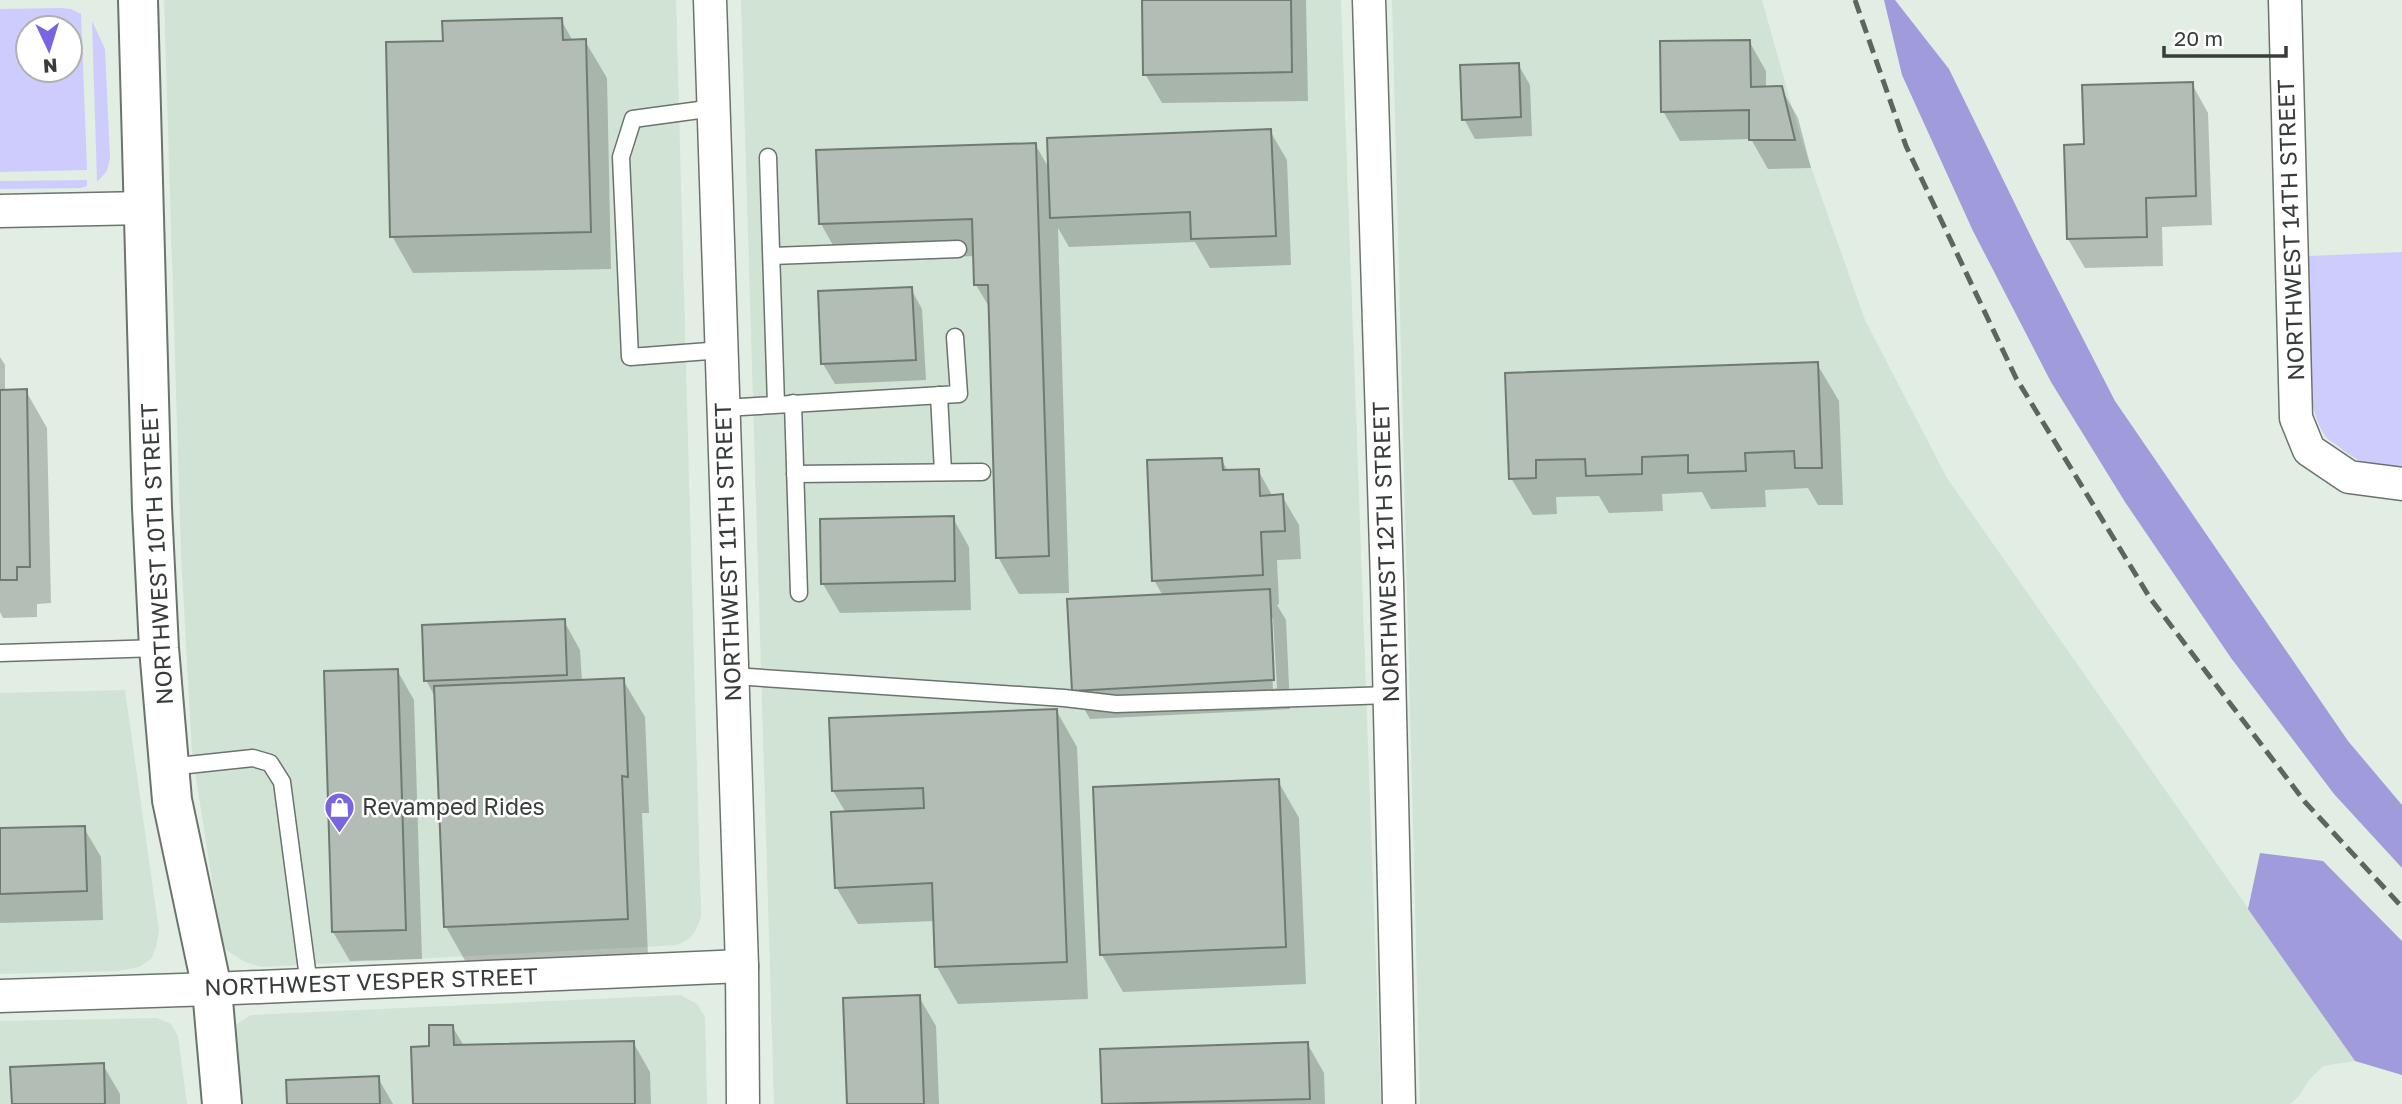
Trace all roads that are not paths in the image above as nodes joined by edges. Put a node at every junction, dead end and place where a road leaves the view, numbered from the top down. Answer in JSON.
{"nodes":[{"id":1,"x":138,"y":0,"type":"edge"},
{"id":2,"x":710,"y":0,"type":"edge"},
{"id":3,"x":1369,"y":0,"type":"edge"},
{"id":4,"x":2285,"y":0,"type":"edge"},
{"id":5,"x":715,"y":108,"type":"junction"},
{"id":6,"x":768,"y":157,"type":"dead end"},
{"id":7,"x":145,"y":208,"type":"junction"},
{"id":8,"x":0,"y":211,"type":"edge"},
{"id":9,"x":958,"y":249,"type":"dead end"},
{"id":10,"x":772,"y":256,"type":"junction"},
{"id":11,"x":955,"y":337,"type":"dead end"},
{"id":12,"x":722,"y":350,"type":"junction"},
{"id":13,"x":939,"y":396,"type":"junction"},
{"id":14,"x":793,"y":403,"type":"junction"},
{"id":15,"x":776,"y":404,"type":"junction"},
{"id":16,"x":724,"y":408,"type":"junction"},
{"id":17,"x":943,"y":472,"type":"junction"},
{"id":18,"x":982,"y":472,"type":"dead end"},
{"id":19,"x":795,"y":474,"type":"junction"},
{"id":20,"x":2402,"y":484,"type":"edge"},
{"id":21,"x":799,"y":593,"type":"dead end"},
{"id":22,"x":159,"y":648,"type":"junction"},
{"id":23,"x":0,"y":653,"type":"edge"},
{"id":24,"x":733,"y":676,"type":"junction"},
{"id":25,"x":1390,"y":695,"type":"junction"},
{"id":26,"x":169,"y":767,"type":"junction"},
{"id":27,"x":742,"y":966,"type":"junction"},
{"id":28,"x":309,"y":985,"type":"junction"},
{"id":29,"x":212,"y":989,"type":"junction"},
{"id":30,"x":0,"y":996,"type":"edge"},
{"id":31,"x":222,"y":1104,"type":"edge"},
{"id":32,"x":743,"y":1104,"type":"edge"},
{"id":33,"x":1399,"y":1104,"type":"edge"}],
"edges":[{"from":1,"to":7,"type":"street","name":"NORTHWEST 10TH STREET"},
{"from":2,"to":5,"type":"street","name":"NORTHWEST 11TH STREET"},
{"from":3,"to":25,"type":"street","name":"NORTHWEST 12TH STREET"},
{"from":4,"to":20,"type":"street","name":"NORTHWEST 14TH STREET"},
{"from":5,"to":12,"type":"street","name":"NORTHWEST 11TH STREET"},
{"from":5,"to":12,"type":"lane"},
{"from":6,"to":10,"type":"lane"},
{"from":7,"to":8,"type":"street"},
{"from":7,"to":22,"type":"street","name":"NORTHWEST 10TH STREET"},
{"from":9,"to":10,"type":"lane"},
{"from":10,"to":15,"type":"lane"},
{"from":11,"to":13,"type":"lane"},
{"from":12,"to":16,"type":"street","name":"NORTHWEST 11TH STREET"},
{"from":13,"to":14,"type":"lane"},
{"from":13,"to":17,"type":"lane"},
{"from":14,"to":15,"type":"lane"},
{"from":14,"to":19,"type":"lane"},
{"from":15,"to":16,"type":"lane"},
{"from":16,"to":24,"type":"street","name":"NORTHWEST 11TH STREET"},
{"from":17,"to":18,"type":"lane"},
{"from":17,"to":19,"type":"lane"},
{"from":19,"to":21,"type":"lane"},
{"from":22,"to":23,"type":"lane"},
{"from":22,"to":26,"type":"street","name":"NORTHWEST 10TH STREET"},
{"from":24,"to":25,"type":"lane"},
{"from":24,"to":27,"type":"street","name":"NORTHWEST 11TH STREET"},
{"from":25,"to":33,"type":"street","name":"NORTHWEST 12TH STREET"},
{"from":26,"to":28,"type":"lane"},
{"from":26,"to":29,"type":"street","name":"NORTHWEST 10TH STREET"},
{"from":27,"to":28,"type":"street","name":"NORTHWEST VESPER STREET"},
{"from":27,"to":32,"type":"street","name":"NORTHWEST 11TH STREET"},
{"from":28,"to":29,"type":"street","name":"NORTHWEST VESPER STREET"},
{"from":29,"to":30,"type":"street","name":"NORTHWEST VESPER STREET"},
{"from":29,"to":31,"type":"street","name":"NORTHWEST 10TH STREET"}]}
